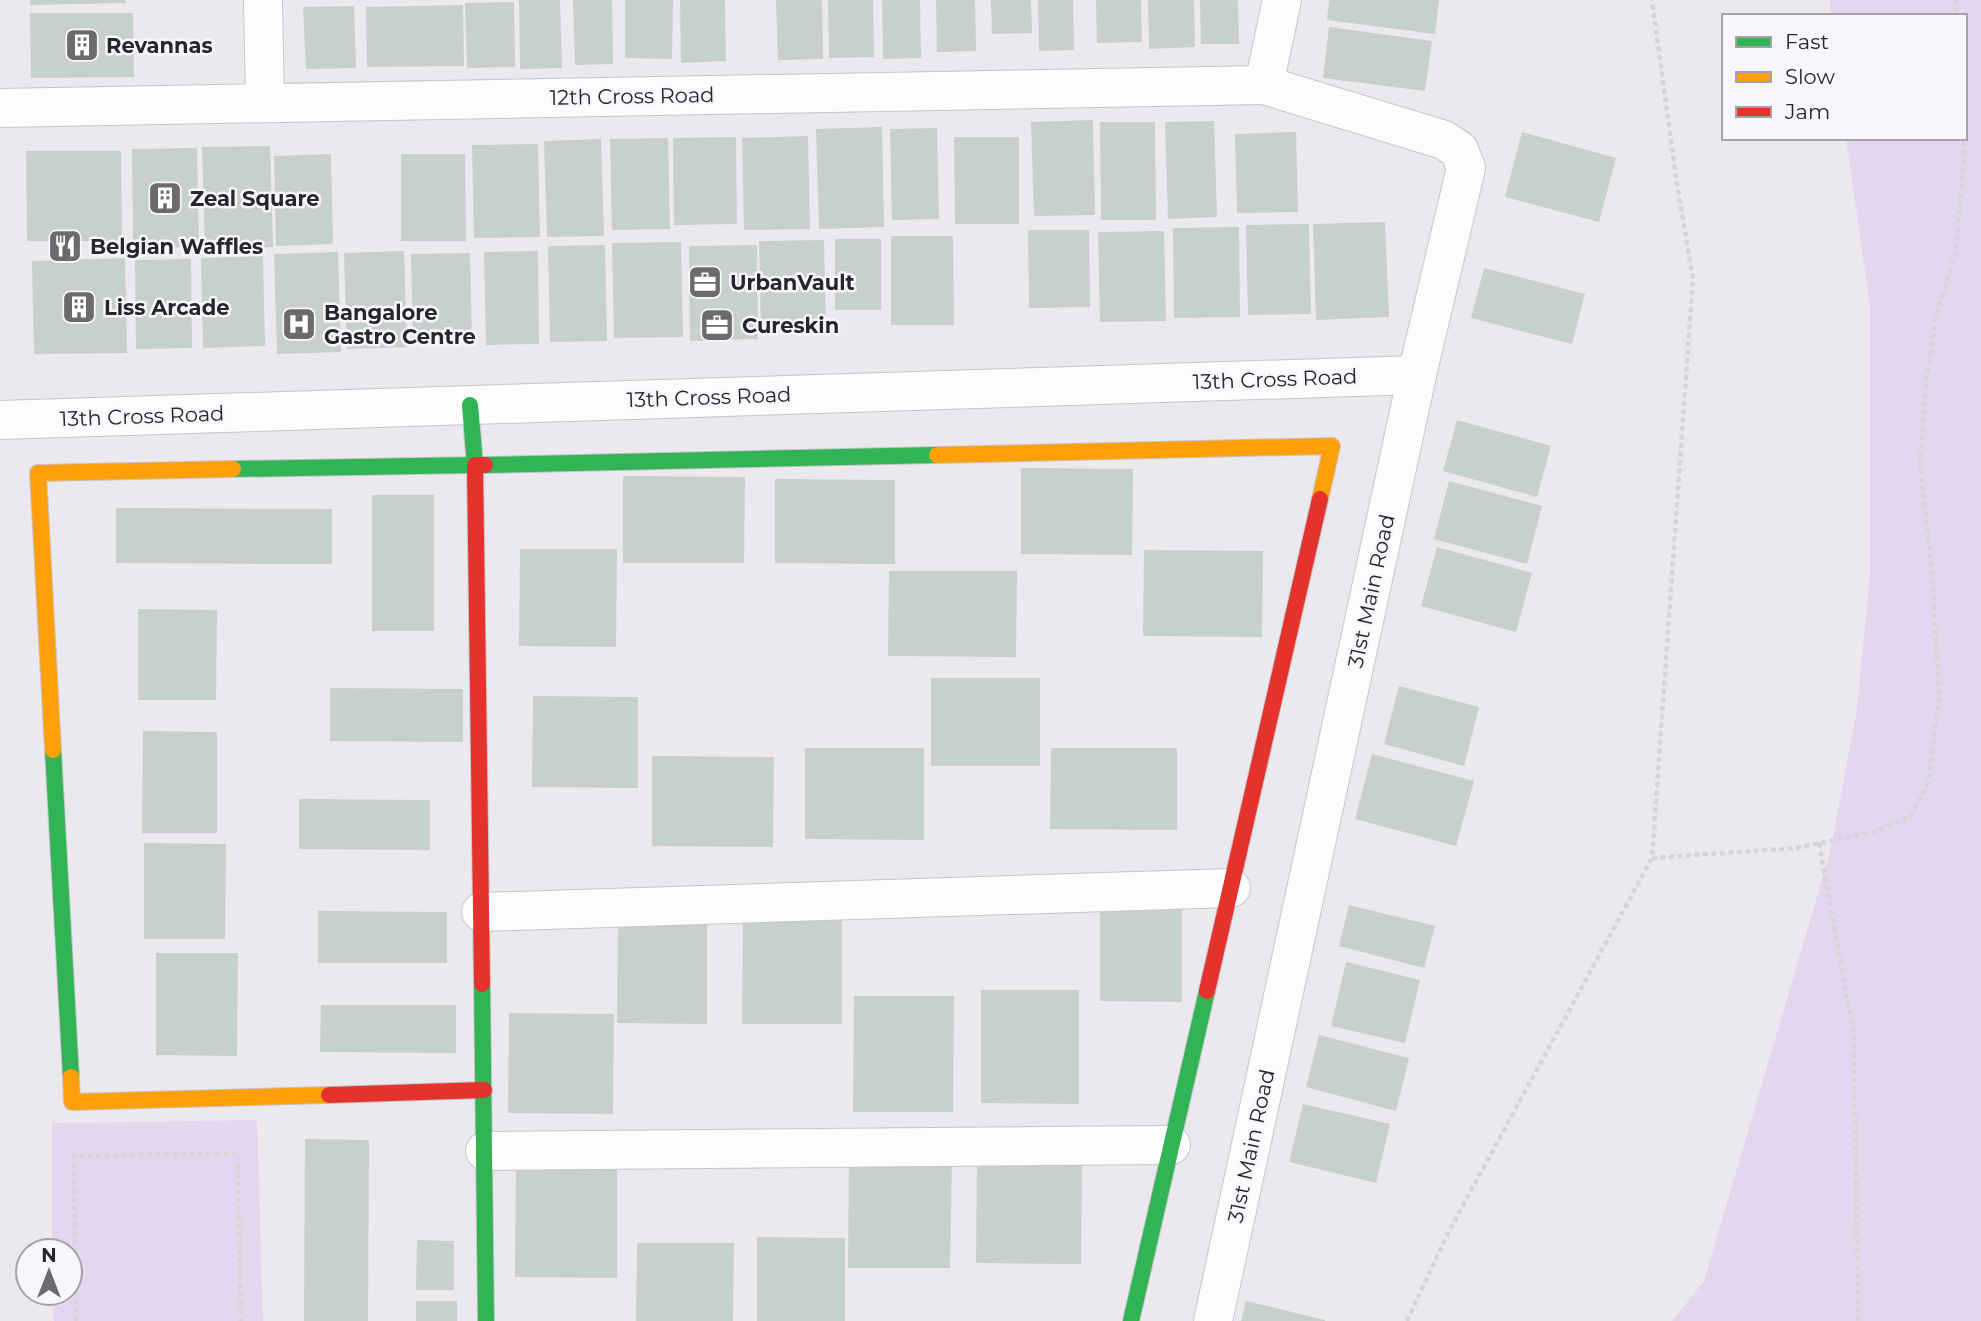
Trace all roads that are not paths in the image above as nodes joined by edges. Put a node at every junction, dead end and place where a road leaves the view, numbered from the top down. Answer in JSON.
{"nodes":[{"id":1,"x":263,"y":0,"type":"edge"},
{"id":2,"x":1282,"y":0,"type":"edge"},
{"id":3,"x":1264,"y":85,"type":"junction"},
{"id":4,"x":265,"y":103,"type":"junction"},
{"id":5,"x":0,"y":108,"type":"edge"},
{"id":6,"x":1418,"y":374,"type":"junction"},
{"id":7,"x":470,"y":405,"type":"junction"},
{"id":8,"x":0,"y":420,"type":"edge"},
{"id":9,"x":475,"y":465,"type":"junction"},
{"id":10,"x":1231,"y":888,"type":"junction"},
{"id":11,"x":481,"y":912,"type":"junction"},
{"id":12,"x":484,"y":1090,"type":"junction"},
{"id":13,"x":1171,"y":1145,"type":"junction"},
{"id":14,"x":485,"y":1151,"type":"junction"},
{"id":15,"x":486,"y":1321,"type":"edge"},
{"id":16,"x":1131,"y":1321,"type":"edge"},
{"id":17,"x":1213,"y":1321,"type":"edge"}],
"edges":[{"from":1,"to":4,"type":"street"},
{"from":2,"to":3,"type":"street"},
{"from":3,"to":4,"type":"street","name":"12th Cross Road"},
{"from":3,"to":6,"type":"street","name":"31st Main Road"},
{"from":4,"to":5,"type":"street","name":"12th Cross Road"},
{"from":6,"to":7,"type":"street","name":"13th Cross Road"},
{"from":6,"to":17,"type":"street","name":"31st Main Road"},
{"from":7,"to":8,"type":"street","name":"13th Cross Road"},
{"from":7,"to":9,"type":"street"},
{"from":9,"to":10,"type":"street"},
{"from":9,"to":11,"type":"street"},
{"from":9,"to":12,"type":"street"},
{"from":10,"to":11,"type":"street"},
{"from":10,"to":13,"type":"street"},
{"from":11,"to":12,"type":"street"},
{"from":12,"to":14,"type":"street"},
{"from":13,"to":14,"type":"street"},
{"from":13,"to":16,"type":"street"},
{"from":14,"to":15,"type":"street"}]}
